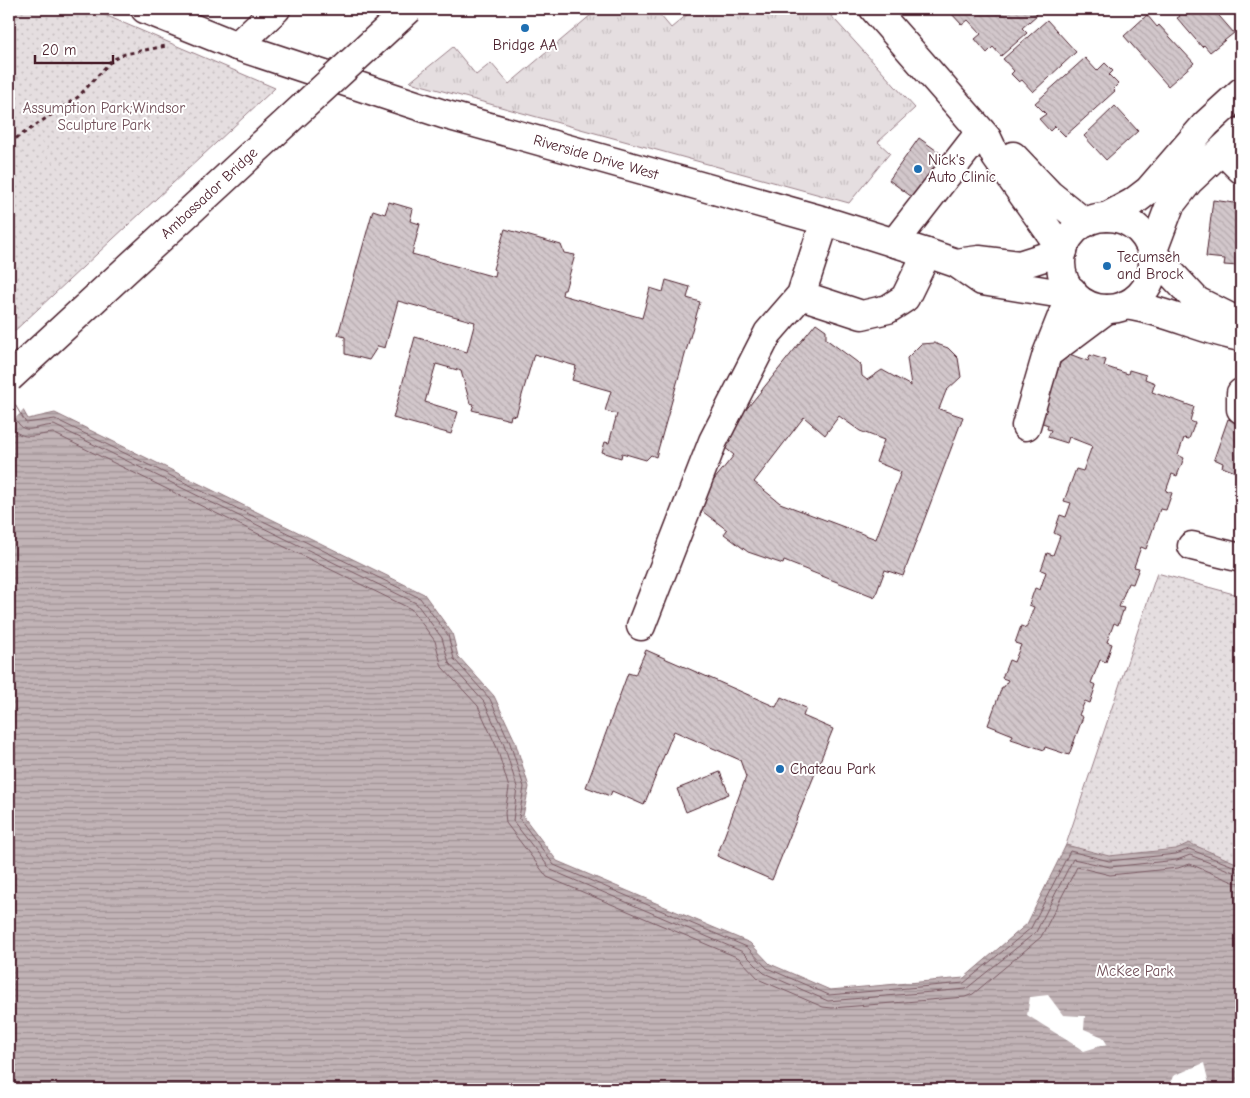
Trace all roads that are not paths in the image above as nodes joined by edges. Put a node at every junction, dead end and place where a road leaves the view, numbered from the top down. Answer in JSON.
{"nodes":[{"id":1,"x":145,"y":9,"type":"edge"},
{"id":2,"x":276,"y":9,"type":"edge"},
{"id":3,"x":409,"y":9,"type":"edge"},
{"id":4,"x":874,"y":9,"type":"edge"},
{"id":5,"x":237,"y":46,"type":"junction"},
{"id":6,"x":1241,"y":92,"type":"edge"},
{"id":7,"x":984,"y":134,"type":"junction"},
{"id":8,"x":1232,"y":141,"type":"edge"},
{"id":9,"x":1240,"y":170,"type":"edge"},
{"id":10,"x":1096,"y":220,"type":"junction"},
{"id":11,"x":825,"y":221,"type":"junction"},
{"id":12,"x":894,"y":243,"type":"junction"},
{"id":13,"x":1063,"y":251,"type":"junction"},
{"id":14,"x":927,"y":253,"type":"junction"},
{"id":15,"x":1152,"y":253,"type":"junction"},
{"id":16,"x":956,"y":263,"type":"junction"},
{"id":17,"x":1072,"y":291,"type":"junction"},
{"id":18,"x":802,"y":295,"type":"junction"},
{"id":19,"x":1116,"y":307,"type":"junction"},
{"id":20,"x":1241,"y":324,"type":"edge"},
{"id":21,"x":1241,"y":337,"type":"edge"},
{"id":22,"x":1047,"y":354,"type":"junction"},
{"id":23,"x":9,"y":378,"type":"edge"},
{"id":24,"x":1241,"y":393,"type":"edge"},
{"id":25,"x":1241,"y":409,"type":"edge"},
{"id":26,"x":1026,"y":426,"type":"dead end"},
{"id":27,"x":1192,"y":546,"type":"dead end"},
{"id":28,"x":1241,"y":558,"type":"edge"},
{"id":29,"x":641,"y":626,"type":"dead end"}],
"edges":[{"from":1,"to":5,"type":"main road","name":"Riverside Drive West"},
{"from":2,"to":5,"type":"main road"},
{"from":3,"to":23,"type":"main road","name":"Ambassador Bridge","bridge":true},
{"from":4,"to":7,"type":"main road"},
{"from":5,"to":11,"type":"main road","name":"Riverside Drive West"},
{"from":6,"to":10,"type":"main road"},
{"from":7,"to":10,"type":"main road"},
{"from":7,"to":12,"type":"main road"},
{"from":7,"to":13,"type":"main road"},
{"from":8,"to":9,"type":"main road"},
{"from":8,"to":15,"type":"main road"},
{"from":10,"to":13,"type":"main road"},
{"from":10,"to":15,"type":"main road"},
{"from":11,"to":12,"type":"main road","name":"Riverside Drive West"},
{"from":11,"to":18,"type":"main road"},
{"from":12,"to":14,"type":"main road","name":"Riverside Drive West"},
{"from":13,"to":16,"type":"main road","name":"Riverside Drive West"},
{"from":13,"to":17,"type":"main road"},
{"from":14,"to":16,"type":"main road","name":"Riverside Drive West"},
{"from":14,"to":18,"type":"main road"},
{"from":15,"to":19,"type":"main road"},
{"from":15,"to":20,"type":"main road"},
{"from":16,"to":17,"type":"main road","name":"Riverside Drive West"},
{"from":17,"to":19,"type":"main road"},
{"from":17,"to":22,"type":"main road"},
{"from":18,"to":29,"type":"main road"},
{"from":19,"to":21,"type":"main road"},
{"from":19,"to":22,"type":"main road"},
{"from":22,"to":26,"type":"main road"},
{"from":24,"to":25,"type":"main road"},
{"from":27,"to":28,"type":"main road"}]}
